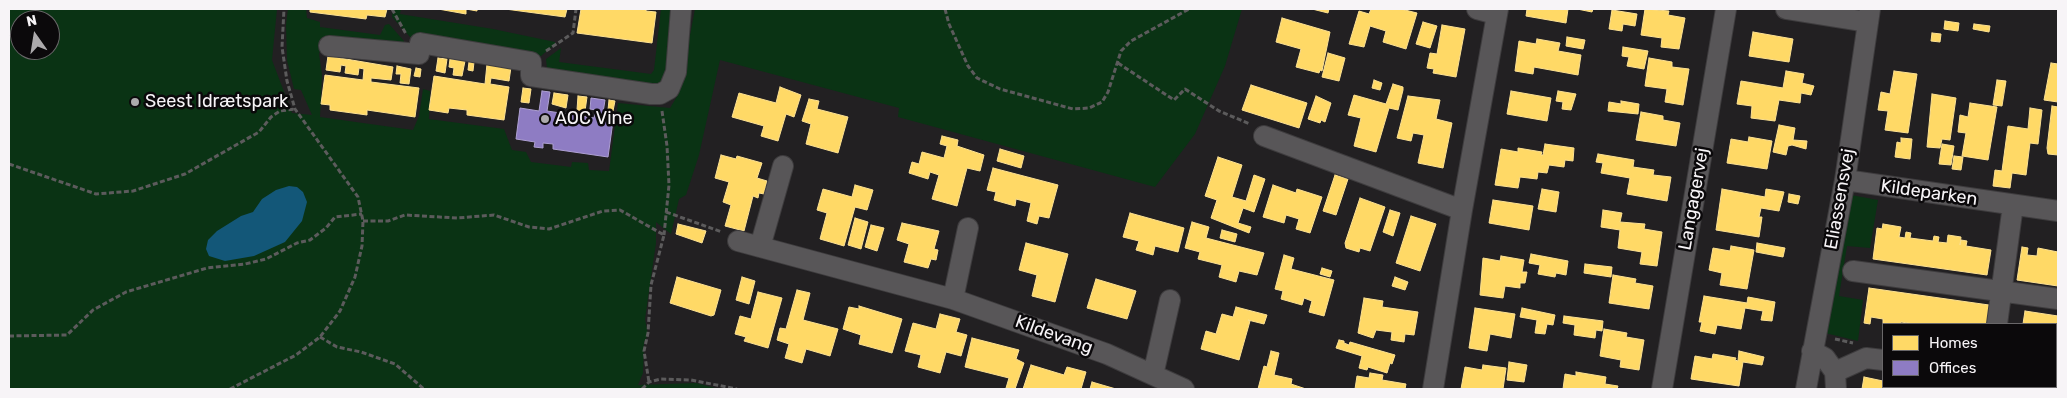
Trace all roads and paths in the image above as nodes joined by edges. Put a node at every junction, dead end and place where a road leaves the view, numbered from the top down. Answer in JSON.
{"nodes":[{"id":1,"x":284,"y":9,"type":"edge"},
{"id":2,"x":392,"y":9,"type":"edge"},
{"id":3,"x":576,"y":9,"type":"edge"},
{"id":4,"x":681,"y":9,"type":"edge"},
{"id":5,"x":945,"y":9,"type":"edge"},
{"id":6,"x":1190,"y":9,"type":"edge"},
{"id":7,"x":1477,"y":9,"type":"edge"},
{"id":8,"x":1726,"y":9,"type":"edge"},
{"id":9,"x":1786,"y":9,"type":"edge"},
{"id":10,"x":1497,"y":12,"type":"edge"},
{"id":11,"x":1869,"y":15,"type":"edge"},
{"id":12,"x":330,"y":46,"type":"dead end"},
{"id":13,"x":410,"y":53,"type":"junction"},
{"id":14,"x":531,"y":62,"type":"junction"},
{"id":15,"x":1118,"y":63,"type":"junction"},
{"id":16,"x":660,"y":94,"type":"junction"},
{"id":17,"x":295,"y":109,"type":"junction"},
{"id":18,"x":1264,"y":136,"type":"joint"},
{"id":19,"x":9,"y":164,"type":"edge"},
{"id":20,"x":783,"y":166,"type":"dead end"},
{"id":21,"x":1845,"y":180,"type":"junction"},
{"id":22,"x":2013,"y":205,"type":"junction"},
{"id":23,"x":1462,"y":210,"type":"junction"},
{"id":24,"x":2058,"y":211,"type":"edge"},
{"id":25,"x":666,"y":212,"type":"junction"},
{"id":26,"x":362,"y":214,"type":"junction"},
{"id":27,"x":363,"y":221,"type":"junction"},
{"id":28,"x":968,"y":228,"type":"dead end"},
{"id":29,"x":664,"y":235,"type":"junction"},
{"id":30,"x":738,"y":241,"type":"joint"},
{"id":31,"x":760,"y":246,"type":"junction"},
{"id":32,"x":1853,"y":271,"type":"dead end"},
{"id":33,"x":2001,"y":292,"type":"junction"},
{"id":34,"x":952,"y":299,"type":"junction"},
{"id":35,"x":2058,"y":299,"type":"edge"},
{"id":36,"x":1170,"y":300,"type":"dead end"},
{"id":37,"x":1997,"y":323,"type":"edge"},
{"id":38,"x":9,"y":336,"type":"edge"},
{"id":39,"x":320,"y":337,"type":"junction"},
{"id":40,"x":1814,"y":343,"type":"junction"},
{"id":41,"x":1854,"y":343,"type":"dead end"},
{"id":42,"x":1882,"y":360,"type":"edge"},
{"id":43,"x":1153,"y":375,"type":"junction"},
{"id":44,"x":1836,"y":381,"type":"edge"},
{"id":45,"x":649,"y":382,"type":"junction"},
{"id":46,"x":230,"y":389,"type":"edge"},
{"id":47,"x":424,"y":389,"type":"edge"},
{"id":48,"x":641,"y":389,"type":"edge"},
{"id":49,"x":737,"y":389,"type":"edge"},
{"id":50,"x":1184,"y":389,"type":"edge"},
{"id":51,"x":1433,"y":389,"type":"edge"},
{"id":52,"x":1662,"y":389,"type":"edge"},
{"id":53,"x":1806,"y":389,"type":"edge"}],
"edges":[{"from":1,"to":17,"type":"path"},
{"from":2,"to":13,"type":"path"},
{"from":3,"to":14,"type":"path"},
{"from":4,"to":16,"type":"street"},
{"from":5,"to":15,"type":"path"},
{"from":6,"to":15,"type":"path"},
{"from":7,"to":10,"type":"street"},
{"from":8,"to":52,"type":"street","name":"Langagervej"},
{"from":9,"to":11,"type":"street"},
{"from":10,"to":23,"type":"street"},
{"from":11,"to":21,"type":"street","name":"Eliassensvej"},
{"from":12,"to":13,"type":"street"},
{"from":13,"to":14,"type":"street"},
{"from":14,"to":16,"type":"street"},
{"from":15,"to":18,"type":"path"},
{"from":16,"to":25,"type":"path"},
{"from":17,"to":19,"type":"path"},
{"from":17,"to":26,"type":"path"},
{"from":18,"to":23,"type":"street"},
{"from":20,"to":31,"type":"street"},
{"from":21,"to":22,"type":"street","name":"Kildeparken"},
{"from":21,"to":40,"type":"street","name":"Eliassensvej"},
{"from":22,"to":24,"type":"street","name":"Kildeparken"},
{"from":22,"to":33,"type":"street"},
{"from":23,"to":51,"type":"street"},
{"from":25,"to":29,"type":"path"},
{"from":25,"to":30,"type":"path"},
{"from":26,"to":27,"type":"path"},
{"from":26,"to":38,"type":"path"},
{"from":27,"to":29,"type":"path"},
{"from":27,"to":39,"type":"path"},
{"from":28,"to":34,"type":"street"},
{"from":29,"to":45,"type":"path"},
{"from":30,"to":31,"type":"street","name":"Kildevang"},
{"from":31,"to":34,"type":"street","name":"Kildevang"},
{"from":32,"to":33,"type":"street"},
{"from":33,"to":35,"type":"street"},
{"from":33,"to":37,"type":"street"},
{"from":34,"to":43,"type":"street","name":"Kildevang"},
{"from":36,"to":43,"type":"street"},
{"from":39,"to":46,"type":"path"},
{"from":39,"to":47,"type":"path"},
{"from":40,"to":41,"type":"path"},
{"from":40,"to":44,"type":"street"},
{"from":40,"to":53,"type":"street","name":"Eliassensvej"},
{"from":42,"to":44,"type":"street"},
{"from":43,"to":50,"type":"street","name":"Kildevang"},
{"from":45,"to":48,"type":"path"},
{"from":45,"to":49,"type":"path"}]}
